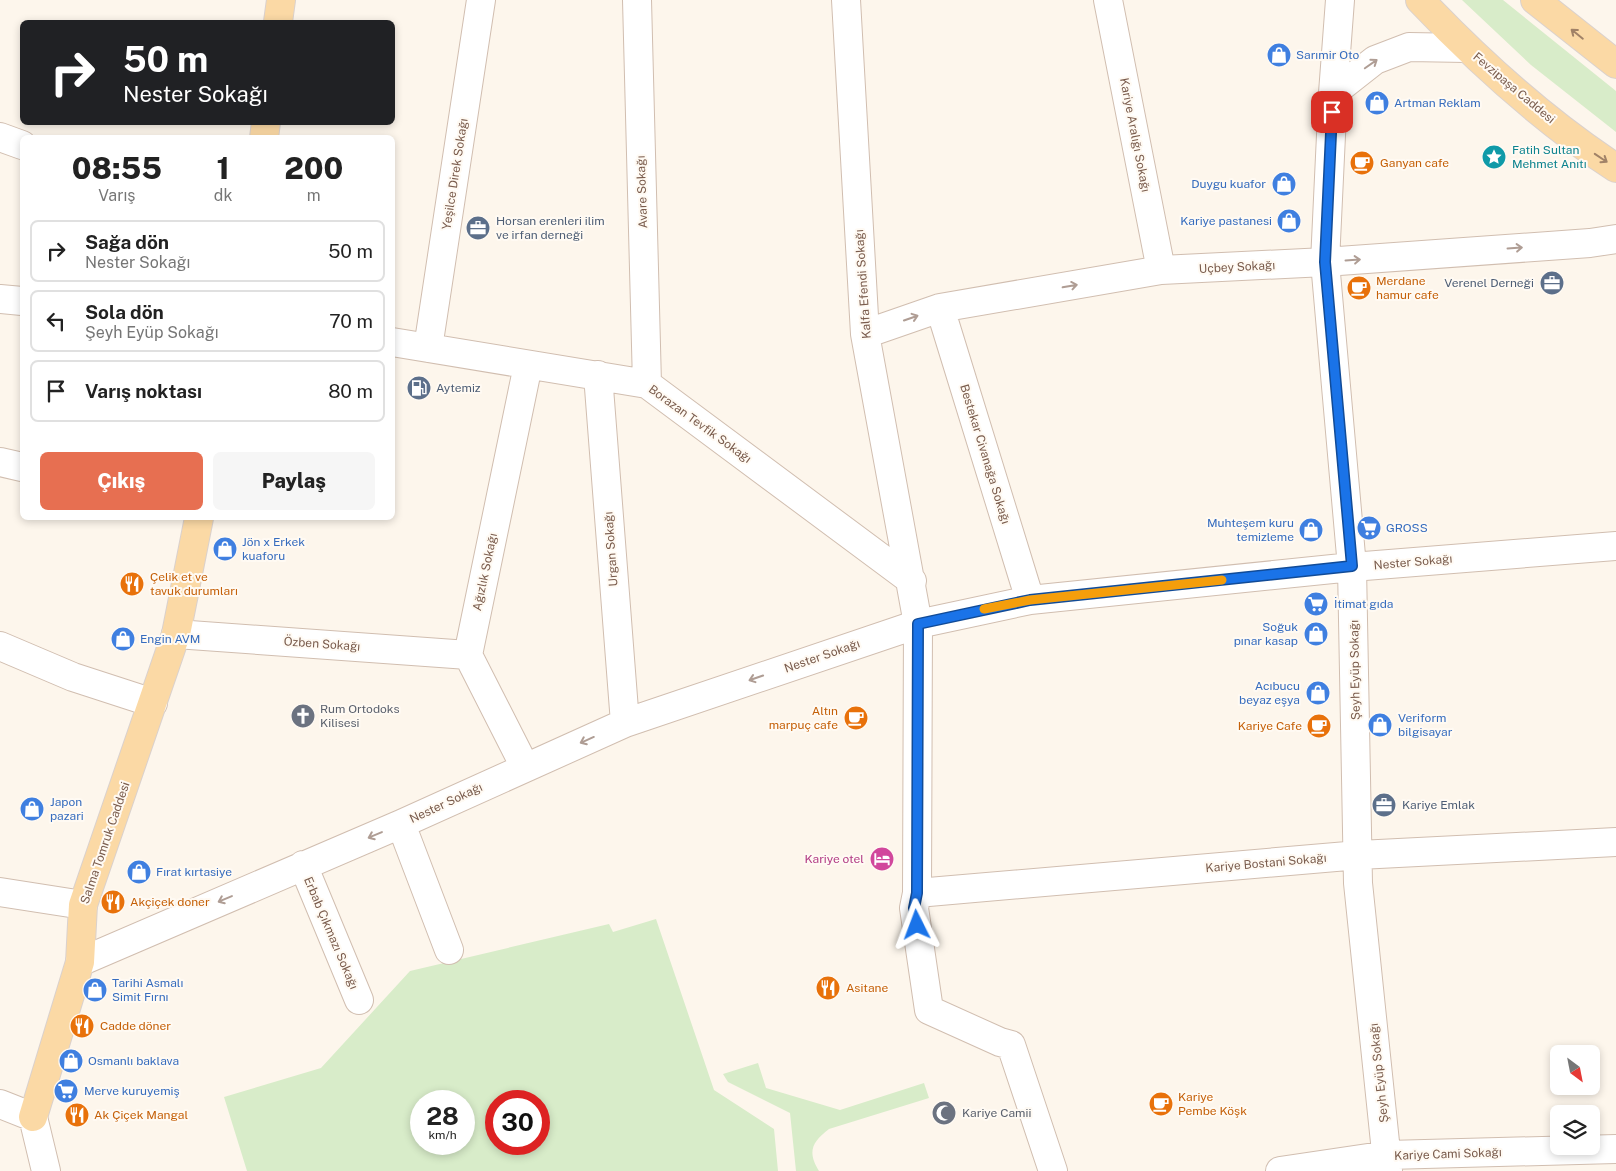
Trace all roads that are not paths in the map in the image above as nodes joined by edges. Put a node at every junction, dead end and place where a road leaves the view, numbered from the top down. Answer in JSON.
{"nodes":[{"id":1,"x":281,"y":0,"type":"edge"},
{"id":2,"x":481,"y":0,"type":"edge"},
{"id":3,"x":637,"y":0,"type":"edge"},
{"id":4,"x":846,"y":0,"type":"edge"},
{"id":5,"x":1108,"y":0,"type":"edge"},
{"id":6,"x":1340,"y":0,"type":"edge"},
{"id":7,"x":1420,"y":0,"type":"edge"},
{"id":8,"x":1535,"y":0,"type":"edge"},
{"id":9,"x":278,"y":20,"type":"edge"},
{"id":10,"x":1466,"y":48,"type":"junction"},
{"id":11,"x":1616,"y":64,"type":"edge"},
{"id":12,"x":1333,"y":93,"type":"junction"},
{"id":13,"x":0,"y":137,"type":"edge"},
{"id":14,"x":20,"y":144,"type":"edge"},
{"id":15,"x":1616,"y":168,"type":"edge"},
{"id":16,"x":1616,"y":239,"type":"edge"},
{"id":17,"x":1325,"y":262,"type":"junction"},
{"id":18,"x":1161,"y":270,"type":"junction"},
{"id":19,"x":0,"y":299,"type":"edge"},
{"id":20,"x":20,"y":301,"type":"edge"},
{"id":21,"x":940,"y":308,"type":"junction"},
{"id":22,"x":865,"y":334,"type":"junction"},
{"id":23,"x":395,"y":342,"type":"edge"},
{"id":24,"x":428,"y":348,"type":"junction"},
{"id":25,"x":528,"y":365,"type":"junction"},
{"id":26,"x":598,"y":375,"type":"junction"},
{"id":27,"x":647,"y":384,"type":"junction"},
{"id":28,"x":0,"y":462,"type":"edge"},
{"id":29,"x":20,"y":467,"type":"edge"},
{"id":30,"x":199,"y":520,"type":"edge"},
{"id":31,"x":1616,"y":546,"type":"edge"},
{"id":32,"x":1352,"y":566,"type":"junction"},
{"id":33,"x":912,"y":581,"type":"junction"},
{"id":34,"x":1030,"y":600,"type":"junction"},
{"id":35,"x":918,"y":624,"type":"junction"},
{"id":36,"x":176,"y":634,"type":"junction"},
{"id":37,"x":0,"y":646,"type":"edge"},
{"id":38,"x":468,"y":655,"type":"junction"},
{"id":39,"x":153,"y":703,"type":"junction"},
{"id":40,"x":625,"y":723,"type":"junction"},
{"id":41,"x":525,"y":767,"type":"junction"},
{"id":42,"x":401,"y":824,"type":"junction"},
{"id":43,"x":1616,"y":842,"type":"edge"},
{"id":44,"x":1359,"y":854,"type":"junction"},
{"id":45,"x":303,"y":865,"type":"junction"},
{"id":46,"x":0,"y":892,"type":"edge"},
{"id":47,"x":917,"y":893,"type":"junction"},
{"id":48,"x":83,"y":904,"type":"junction"},
{"id":49,"x":448,"y":950,"type":"dead end"},
{"id":50,"x":80,"y":962,"type":"junction"},
{"id":51,"x":359,"y":1000,"type":"dead end"},
{"id":52,"x":0,"y":1104,"type":"edge"},
{"id":53,"x":33,"y":1117,"type":"junction"},
{"id":54,"x":1616,"y":1149,"type":"edge"},
{"id":55,"x":1388,"y":1163,"type":"edge"},
{"id":56,"x":46,"y":1171,"type":"edge"},
{"id":57,"x":1053,"y":1171,"type":"edge"},
{"id":58,"x":1280,"y":1171,"type":"edge"}],
"edges":[{"from":1,"to":9,"type":"main road"},
{"from":2,"to":24,"type":"street","name":"Yeşilce Direk Sokağı"},
{"from":3,"to":27,"type":"street","name":"Avare Sokağı"},
{"from":4,"to":22,"type":"street","name":"Kalfa Efendi Sokağı"},
{"from":5,"to":18,"type":"street","name":"Kariye Aralığı Sokağı"},
{"from":6,"to":12,"type":"street","name":"Şeyh Eyüp Sokağı"},
{"from":7,"to":10,"type":"main road","name":"Fevzipaşa Caddesi"},
{"from":11,"to":8,"type":"main road","one_way":true},
{"from":12,"to":10,"type":"street","one_way":true},
{"from":10,"to":15,"type":"main road","name":"Fevzipaşa Caddesi","one_way":true},
{"from":12,"to":17,"type":"street","name":"Şeyh Eyüp Sokağı"},
{"from":13,"to":14,"type":"street"},
{"from":17,"to":16,"type":"street","name":"Uçbey Sokağı","one_way":true},
{"from":17,"to":18,"type":"street","name":"Uçbey Sokağı"},
{"from":17,"to":32,"type":"street","name":"Şeyh Eyüp Sokağı"},
{"from":21,"to":18,"type":"street","name":"Uçbey Sokağı","one_way":true},
{"from":19,"to":20,"type":"street"},
{"from":22,"to":21,"type":"street","name":"Uçbey Sokağı","one_way":true},
{"from":21,"to":34,"type":"street","name":"Bestekar Civanağa Sokağı"},
{"from":22,"to":33,"type":"street","name":"Kalfa Efendi Sokağı"},
{"from":23,"to":24,"type":"street","name":"Borazan Tevfik Sokağı"},
{"from":24,"to":25,"type":"street","name":"Borazan Tevfik Sokağı"},
{"from":25,"to":26,"type":"street","name":"Borazan Tevfik Sokağı"},
{"from":25,"to":38,"type":"street","name":"Ağızlık Sokağı"},
{"from":26,"to":27,"type":"street","name":"Borazan Tevfik Sokağı"},
{"from":26,"to":40,"type":"street","name":"Urgan Sokağı"},
{"from":27,"to":33,"type":"street","name":"Borazan Tevfik Sokağı"},
{"from":28,"to":29,"type":"street"},
{"from":30,"to":36,"type":"main road","name":"Salma Tomruk Caddesi"},
{"from":31,"to":32,"type":"street","name":"Nester Sokağı"},
{"from":32,"to":34,"type":"street","name":"Nester Sokağı"},
{"from":32,"to":44,"type":"street","name":"Şeyh Eyüp Sokağı"},
{"from":33,"to":35,"type":"street","name":"Kalfa Efendi Sokağı"},
{"from":34,"to":35,"type":"street","name":"Nester Sokağı"},
{"from":35,"to":40,"type":"street","name":"Nester Sokağı","one_way":true},
{"from":35,"to":47,"type":"street","name":"Kalfa Efendi Sokağı"},
{"from":36,"to":38,"type":"street","name":"Özben Sokağı"},
{"from":36,"to":39,"type":"main road","name":"Salma Tomruk Caddesi"},
{"from":37,"to":39,"type":"street"},
{"from":38,"to":41,"type":"street"},
{"from":39,"to":48,"type":"main road","name":"Salma Tomruk Caddesi"},
{"from":40,"to":41,"type":"street","name":"Nester Sokağı","one_way":true},
{"from":41,"to":42,"type":"street","name":"Nester Sokağı"},
{"from":42,"to":45,"type":"street","name":"Nester Sokağı","one_way":true},
{"from":42,"to":49,"type":"street"},
{"from":43,"to":44,"type":"street","name":"Kariye Bostani Sokağı"},
{"from":44,"to":47,"type":"street","name":"Kariye Bostani Sokağı"},
{"from":44,"to":55,"type":"street","name":"Şeyh Eyüp Sokağı"},
{"from":45,"to":50,"type":"street","name":"Nester Sokağı","one_way":true},
{"from":45,"to":51,"type":"street","name":"Erbab Çıkmazı Sokağı"},
{"from":46,"to":48,"type":"street"},
{"from":47,"to":57,"type":"street","name":"Kalfa Efendi Sokağı"},
{"from":48,"to":50,"type":"main road","name":"Salma Tomruk Caddesi"},
{"from":50,"to":53,"type":"main road","name":"Salma Tomruk Caddesi"},
{"from":52,"to":53,"type":"street"},
{"from":53,"to":56,"type":"street"},
{"from":54,"to":55,"type":"street","name":"Kariye Cami Sokağı"},
{"from":55,"to":58,"type":"street","name":"Kariye Cami Sokağı"}]}
